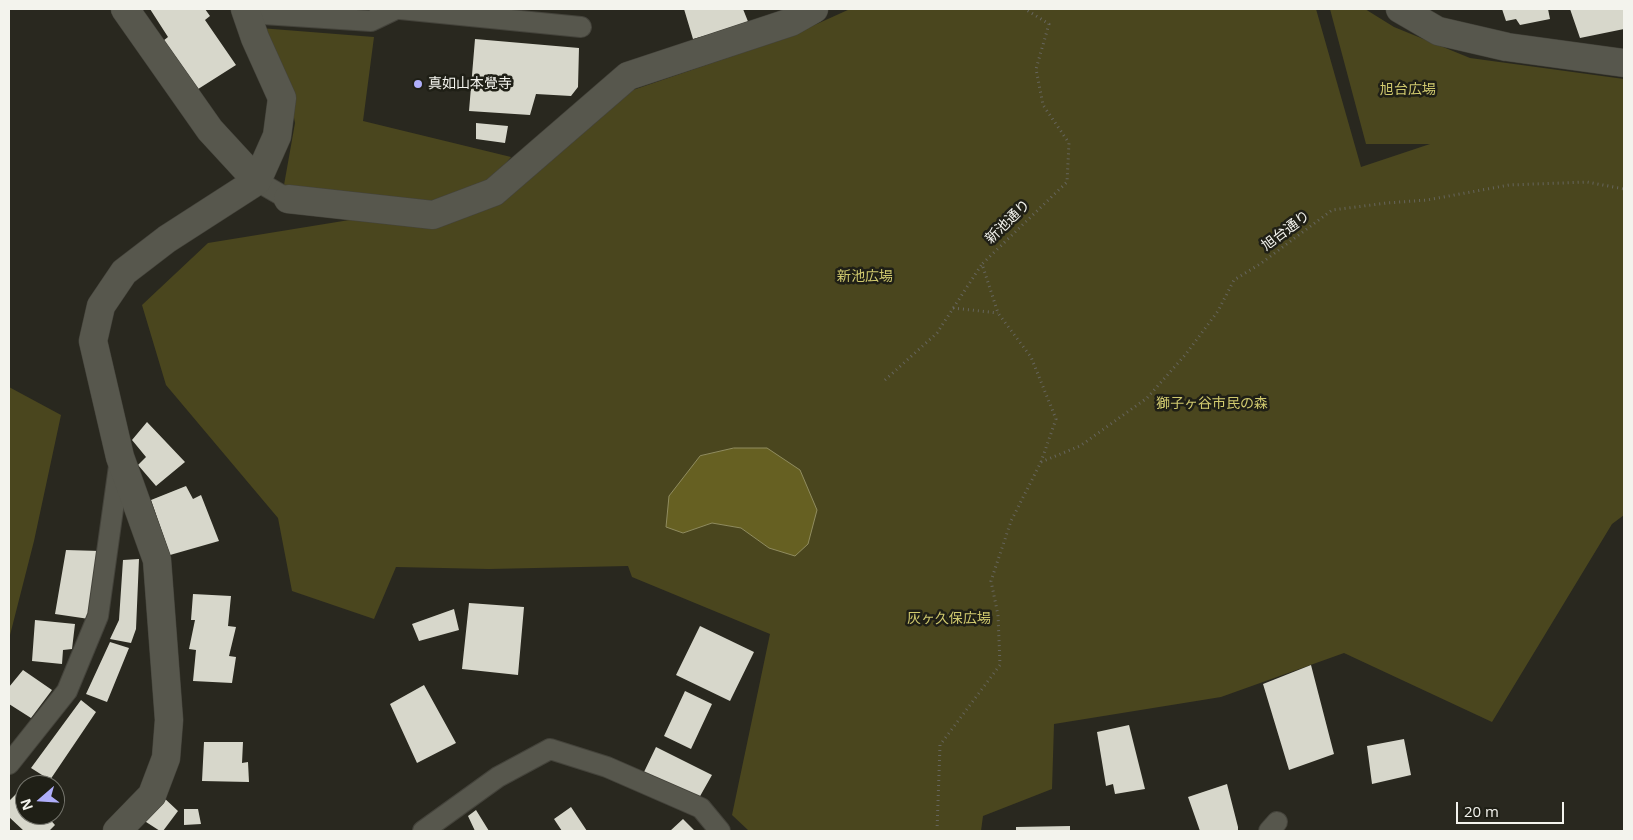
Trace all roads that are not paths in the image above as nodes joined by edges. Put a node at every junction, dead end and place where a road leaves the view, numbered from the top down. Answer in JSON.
{"nodes":[{"id":1,"x":125,"y":9,"type":"edge"},
{"id":2,"x":398,"y":9,"type":"edge"},
{"id":3,"x":814,"y":9,"type":"edge"},
{"id":4,"x":1400,"y":9,"type":"edge"},
{"id":5,"x":246,"y":11,"type":"edge"},
{"id":6,"x":458,"y":12,"type":"edge"},
{"id":7,"x":581,"y":27,"type":"dead end"},
{"id":8,"x":1624,"y":63,"type":"edge"},
{"id":9,"x":257,"y":181,"type":"junction"},
{"id":10,"x":288,"y":199,"type":"joint"},
{"id":11,"x":120,"y":457,"type":"junction"},
{"id":12,"x":9,"y":764,"type":"edge"},
{"id":13,"x":117,"y":831,"type":"edge"},
{"id":14,"x":423,"y":831,"type":"edge"},
{"id":15,"x":720,"y":831,"type":"edge"}],
"edges":[{"from":1,"to":9,"type":"street"},
{"from":2,"to":5,"type":"lane"},
{"from":2,"to":6,"type":"lane"},
{"from":3,"to":10,"type":"street"},
{"from":4,"to":8,"type":"street"},
{"from":5,"to":9,"type":"street"},
{"from":6,"to":7,"type":"lane"},
{"from":9,"to":10,"type":"lane"},
{"from":9,"to":11,"type":"street"},
{"from":11,"to":12,"type":"lane"},
{"from":11,"to":13,"type":"street"},
{"from":14,"to":15,"type":"lane"}]}
